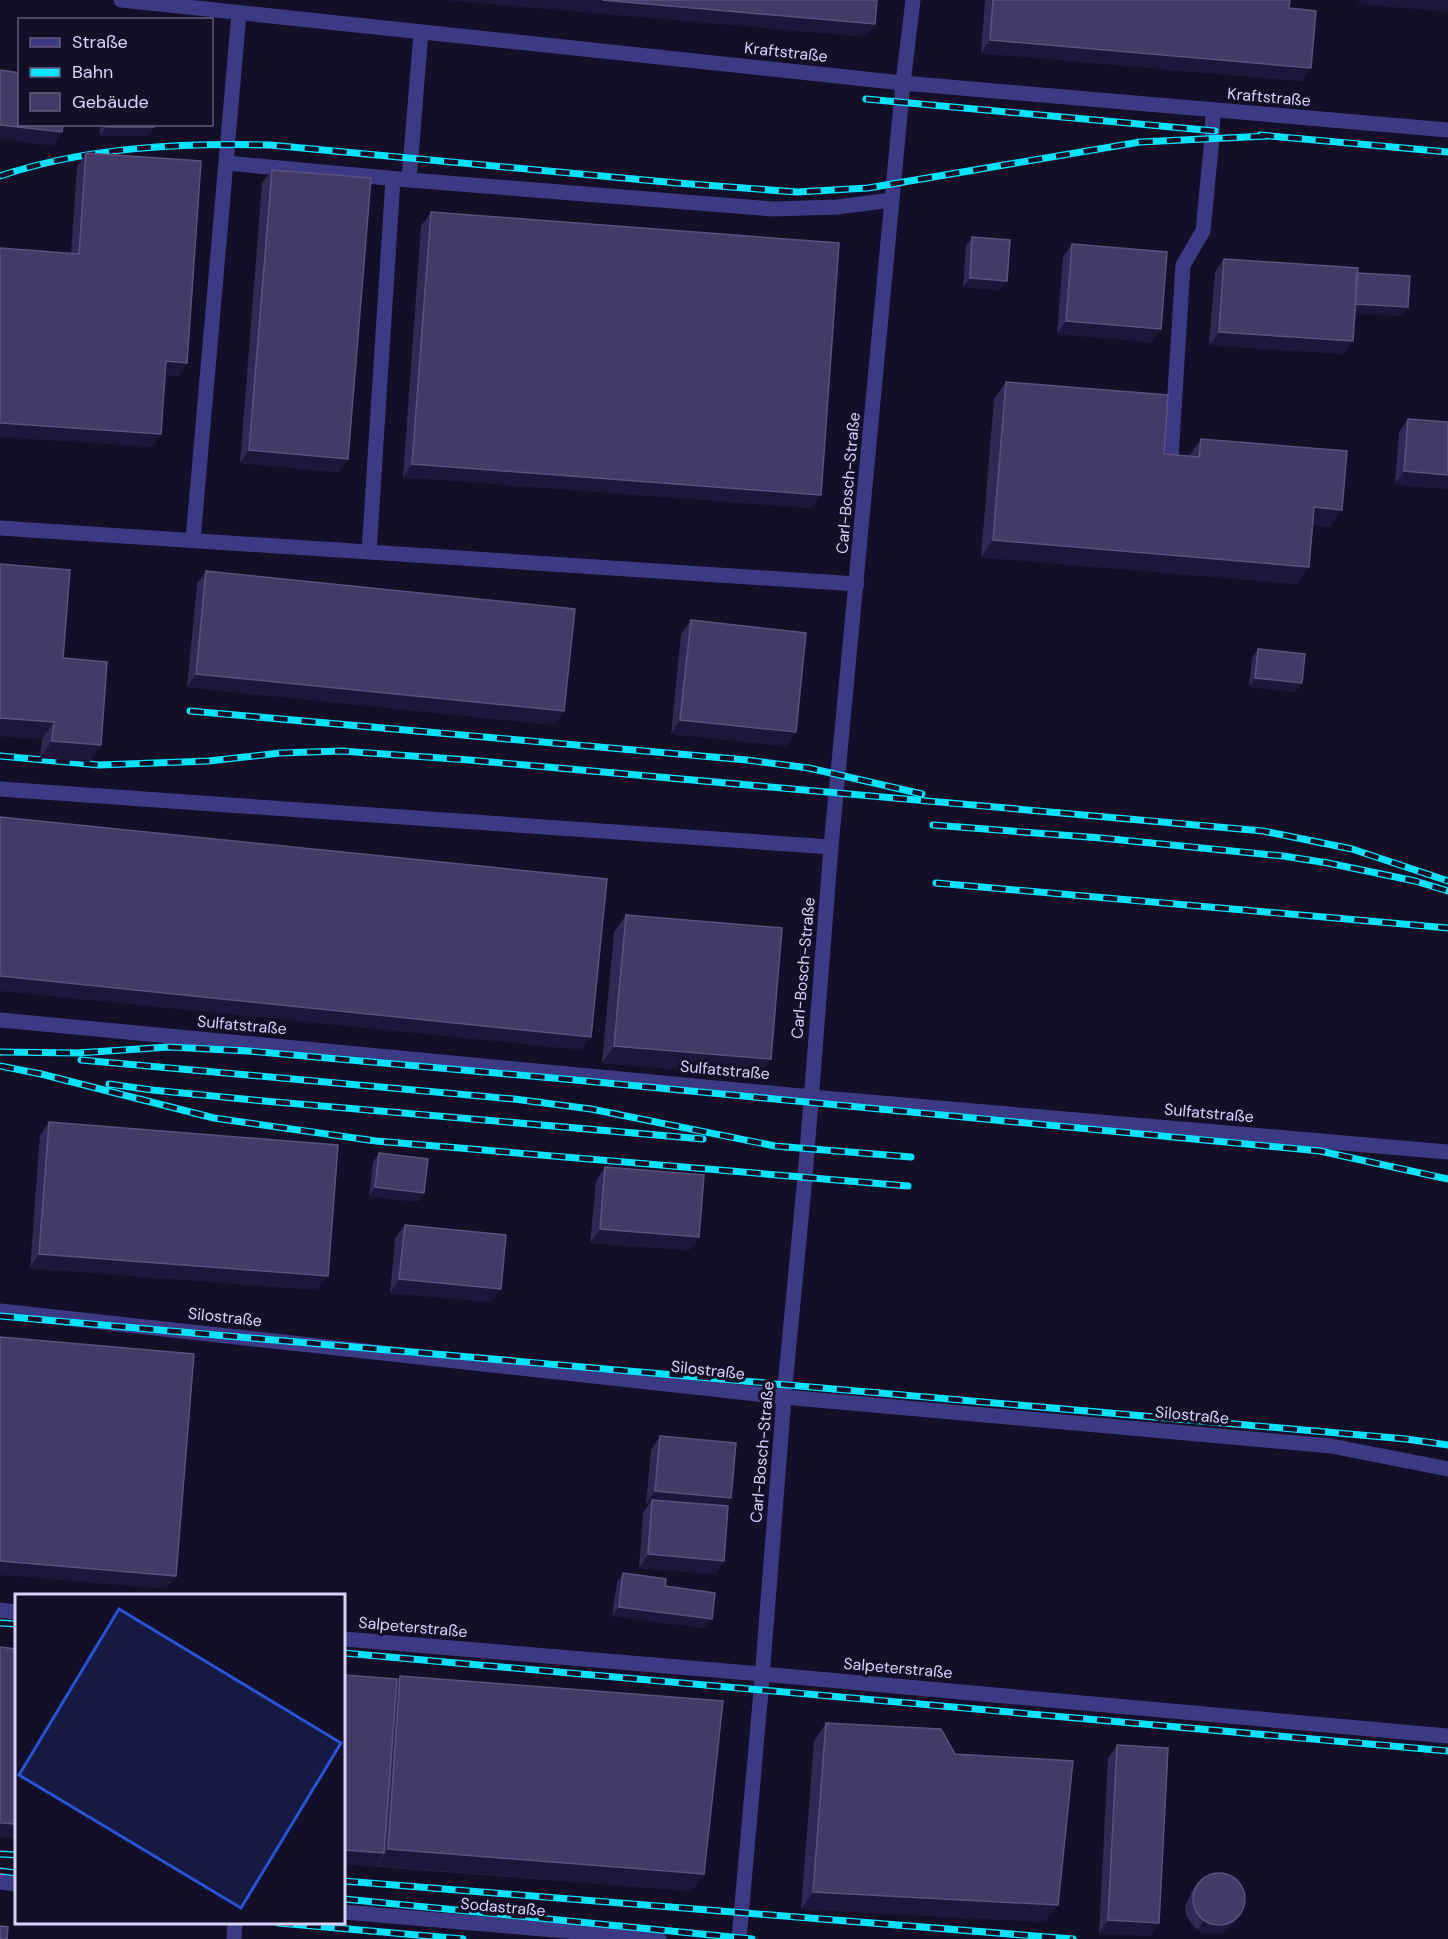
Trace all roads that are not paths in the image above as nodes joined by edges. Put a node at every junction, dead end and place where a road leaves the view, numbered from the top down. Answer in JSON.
{"nodes":[{"id":1,"x":121,"y":0,"type":"edge"},
{"id":2,"x":913,"y":0,"type":"edge"},
{"id":3,"x":239,"y":13,"type":"junction"},
{"id":4,"x":421,"y":32,"type":"junction"},
{"id":5,"x":903,"y":83,"type":"junction"},
{"id":6,"x":1213,"y":110,"type":"junction"},
{"id":7,"x":1448,"y":130,"type":"edge"},
{"id":8,"x":226,"y":163,"type":"junction"},
{"id":9,"x":393,"y":179,"type":"junction"},
{"id":10,"x":409,"y":180,"type":"junction"},
{"id":11,"x":892,"y":200,"type":"junction"},
{"id":12,"x":1171,"y":457,"type":"edge"},
{"id":13,"x":0,"y":528,"type":"edge"},
{"id":14,"x":193,"y":540,"type":"junction"},
{"id":15,"x":369,"y":552,"type":"junction"},
{"id":16,"x":856,"y":584,"type":"junction"},
{"id":17,"x":0,"y":789,"type":"edge"},
{"id":18,"x":831,"y":847,"type":"junction"},
{"id":19,"x":0,"y":1020,"type":"edge"},
{"id":20,"x":811,"y":1097,"type":"junction"},
{"id":21,"x":1448,"y":1152,"type":"edge"},
{"id":22,"x":0,"y":1311,"type":"edge"},
{"id":23,"x":784,"y":1397,"type":"junction"},
{"id":24,"x":1448,"y":1469,"type":"edge"},
{"id":25,"x":0,"y":1610,"type":"edge"},
{"id":26,"x":15,"y":1612,"type":"edge"},
{"id":27,"x":345,"y":1639,"type":"edge"},
{"id":28,"x":762,"y":1674,"type":"junction"},
{"id":29,"x":1448,"y":1736,"type":"edge"},
{"id":30,"x":0,"y":1882,"type":"edge"},
{"id":31,"x":15,"y":1884,"type":"edge"},
{"id":32,"x":345,"y":1912,"type":"edge"},
{"id":33,"x":235,"y":1924,"type":"edge"},
{"id":34,"x":234,"y":1939,"type":"edge"},
{"id":35,"x":659,"y":1939,"type":"edge"},
{"id":36,"x":739,"y":1939,"type":"edge"}],
"edges":[{"from":1,"to":3,"type":"street","name":"Kraftstraße"},
{"from":2,"to":5,"type":"street","name":"Carl-Bosch-Straße"},
{"from":3,"to":4,"type":"street","name":"Kraftstraße"},
{"from":3,"to":8,"type":"street"},
{"from":4,"to":5,"type":"street","name":"Kraftstraße"},
{"from":4,"to":10,"type":"street"},
{"from":5,"to":6,"type":"street","name":"Kraftstraße"},
{"from":5,"to":11,"type":"street","name":"Carl-Bosch-Straße"},
{"from":6,"to":7,"type":"street","name":"Kraftstraße"},
{"from":6,"to":12,"type":"street"},
{"from":8,"to":9,"type":"street"},
{"from":8,"to":14,"type":"street"},
{"from":9,"to":10,"type":"street"},
{"from":9,"to":15,"type":"street"},
{"from":10,"to":11,"type":"street"},
{"from":11,"to":16,"type":"street","name":"Carl-Bosch-Straße"},
{"from":13,"to":14,"type":"street"},
{"from":14,"to":15,"type":"street"},
{"from":15,"to":16,"type":"street"},
{"from":16,"to":18,"type":"street","name":"Carl-Bosch-Straße"},
{"from":17,"to":18,"type":"street"},
{"from":18,"to":20,"type":"street","name":"Carl-Bosch-Straße"},
{"from":19,"to":20,"type":"street","name":"Sulfatstraße"},
{"from":20,"to":21,"type":"street","name":"Sulfatstraße"},
{"from":20,"to":23,"type":"street","name":"Carl-Bosch-Straße"},
{"from":22,"to":23,"type":"street","name":"Silostraße"},
{"from":23,"to":24,"type":"street","name":"Silostraße"},
{"from":23,"to":28,"type":"street","name":"Carl-Bosch-Straße"},
{"from":25,"to":26,"type":"street"},
{"from":27,"to":28,"type":"street","name":"Salpeterstraße"},
{"from":28,"to":29,"type":"street","name":"Salpeterstraße"},
{"from":28,"to":36,"type":"street","name":"Carl-Bosch-Straße"},
{"from":30,"to":31,"type":"street"},
{"from":32,"to":35,"type":"street","name":"Sodastraße"},
{"from":33,"to":34,"type":"street"}]}
